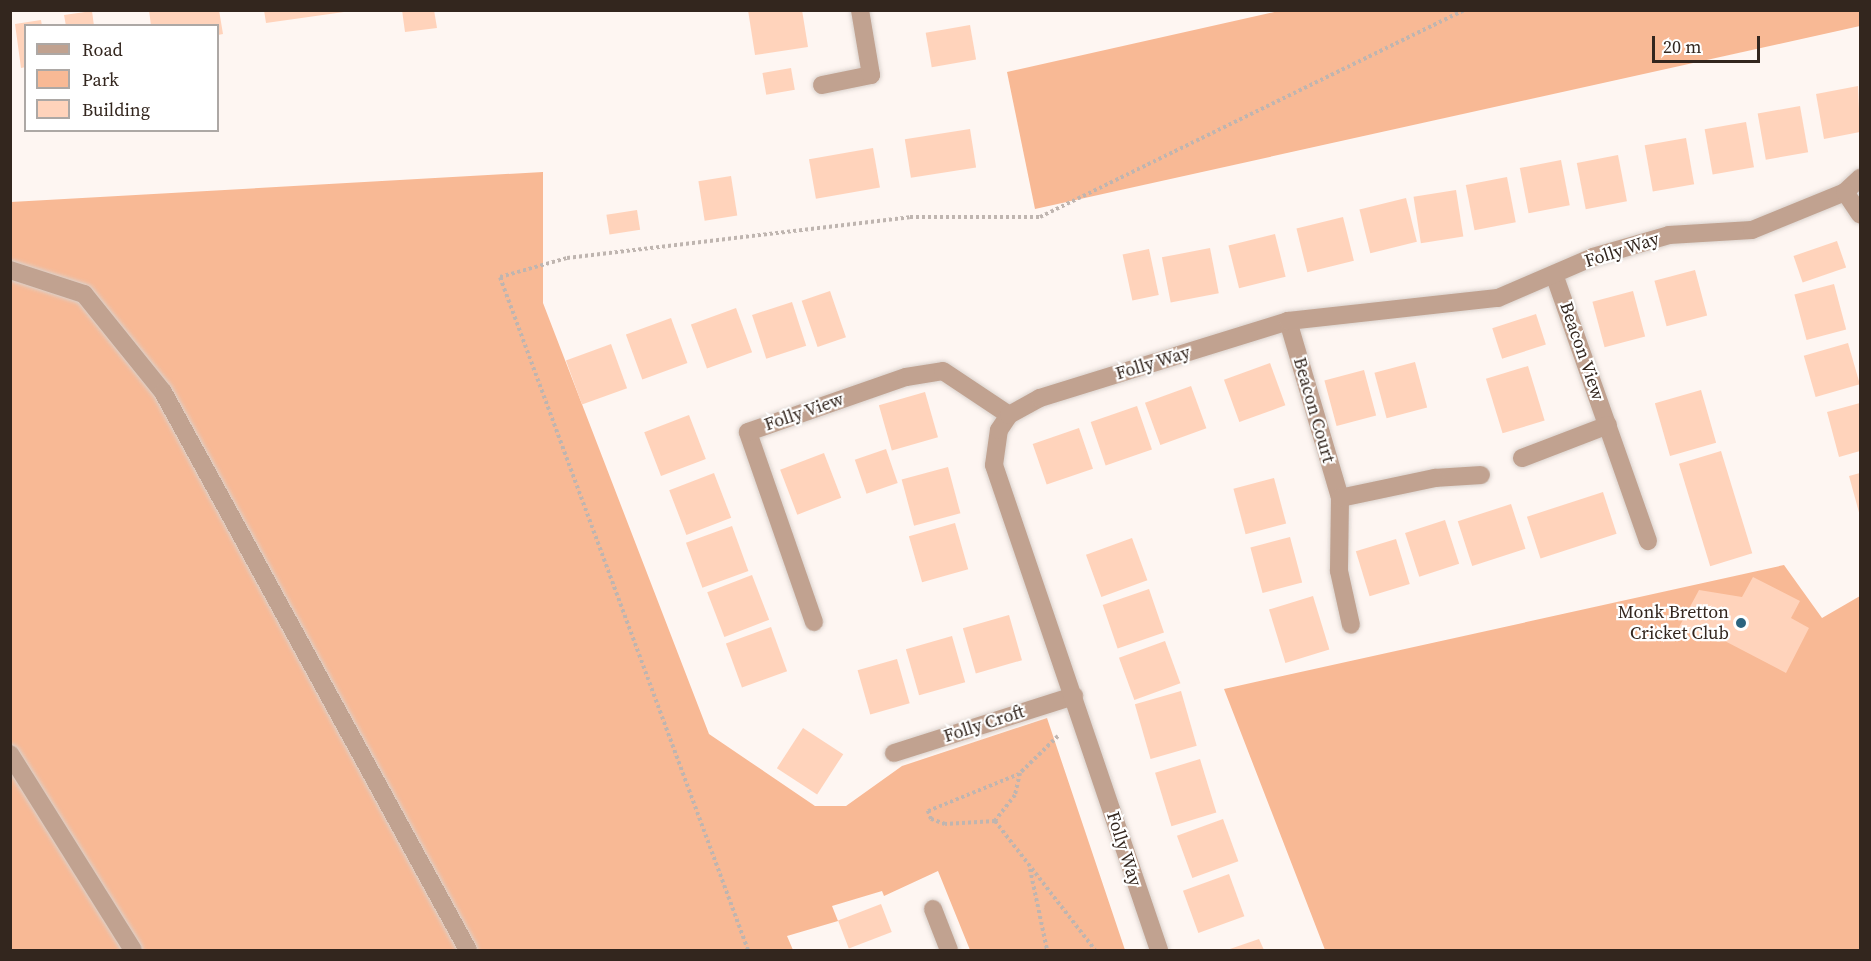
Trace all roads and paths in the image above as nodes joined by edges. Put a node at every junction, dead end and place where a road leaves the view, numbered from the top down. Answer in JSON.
{"nodes":[{"id":1,"x":860,"y":10,"type":"edge"},
{"id":2,"x":1465,"y":10,"type":"edge"},
{"id":3,"x":822,"y":85,"type":"dead end"},
{"id":4,"x":1860,"y":178,"type":"edge"},
{"id":5,"x":1845,"y":192,"type":"junction"},
{"id":6,"x":1860,"y":214,"type":"edge"},
{"id":7,"x":10,"y":270,"type":"edge"},
{"id":8,"x":1555,"y":277,"type":"junction"},
{"id":9,"x":1288,"y":321,"type":"junction"},
{"id":10,"x":1009,"y":415,"type":"junction"},
{"id":11,"x":1608,"y":425,"type":"junction"},
{"id":12,"x":1522,"y":458,"type":"dead end"},
{"id":13,"x":1481,"y":475,"type":"dead end"},
{"id":14,"x":1340,"y":498,"type":"junction"},
{"id":15,"x":1647,"y":541,"type":"dead end"},
{"id":16,"x":814,"y":622,"type":"dead end"},
{"id":17,"x":1352,"y":625,"type":"dead end"},
{"id":18,"x":1074,"y":696,"type":"junction"},
{"id":19,"x":1083,"y":726,"type":"junction"},
{"id":20,"x":10,"y":753,"type":"edge"},
{"id":21,"x":894,"y":753,"type":"dead end"},
{"id":22,"x":1020,"y":773,"type":"junction"},
{"id":23,"x":995,"y":821,"type":"junction"},
{"id":24,"x":1029,"y":866,"type":"junction"},
{"id":25,"x":933,"y":909,"type":"dead end"},
{"id":26,"x":133,"y":951,"type":"edge"},
{"id":27,"x":468,"y":951,"type":"edge"},
{"id":28,"x":748,"y":951,"type":"edge"},
{"id":29,"x":949,"y":951,"type":"edge"},
{"id":30,"x":1047,"y":951,"type":"edge"},
{"id":31,"x":1095,"y":951,"type":"edge"},
{"id":32,"x":1159,"y":951,"type":"edge"}],
"edges":[{"from":1,"to":3,"type":"street"},
{"from":2,"to":28,"type":"path"},
{"from":4,"to":5,"type":"street","name":"Folly Way"},
{"from":5,"to":6,"type":"street"},
{"from":5,"to":8,"type":"street","name":"Folly Way"},
{"from":7,"to":27,"type":"street"},
{"from":8,"to":9,"type":"street","name":"Folly Way"},
{"from":8,"to":11,"type":"street","name":"Beacon View"},
{"from":9,"to":10,"type":"street","name":"Folly Way"},
{"from":9,"to":14,"type":"street","name":"Beacon Court"},
{"from":10,"to":16,"type":"street","name":"Folly View"},
{"from":10,"to":18,"type":"street","name":"Folly Way"},
{"from":11,"to":12,"type":"street"},
{"from":11,"to":15,"type":"street","name":"Beacon View"},
{"from":13,"to":14,"type":"street"},
{"from":14,"to":17,"type":"street","name":"Beacon Court"},
{"from":18,"to":19,"type":"street","name":"Folly Way"},
{"from":18,"to":21,"type":"street","name":"Folly Croft"},
{"from":19,"to":22,"type":"path"},
{"from":19,"to":32,"type":"street","name":"Folly Way"},
{"from":20,"to":26,"type":"street"},
{"from":22,"to":23,"type":"path"},
{"from":22,"to":23,"type":"path"},
{"from":23,"to":24,"type":"path"},
{"from":24,"to":30,"type":"path"},
{"from":24,"to":31,"type":"path"},
{"from":25,"to":29,"type":"street"}]}
